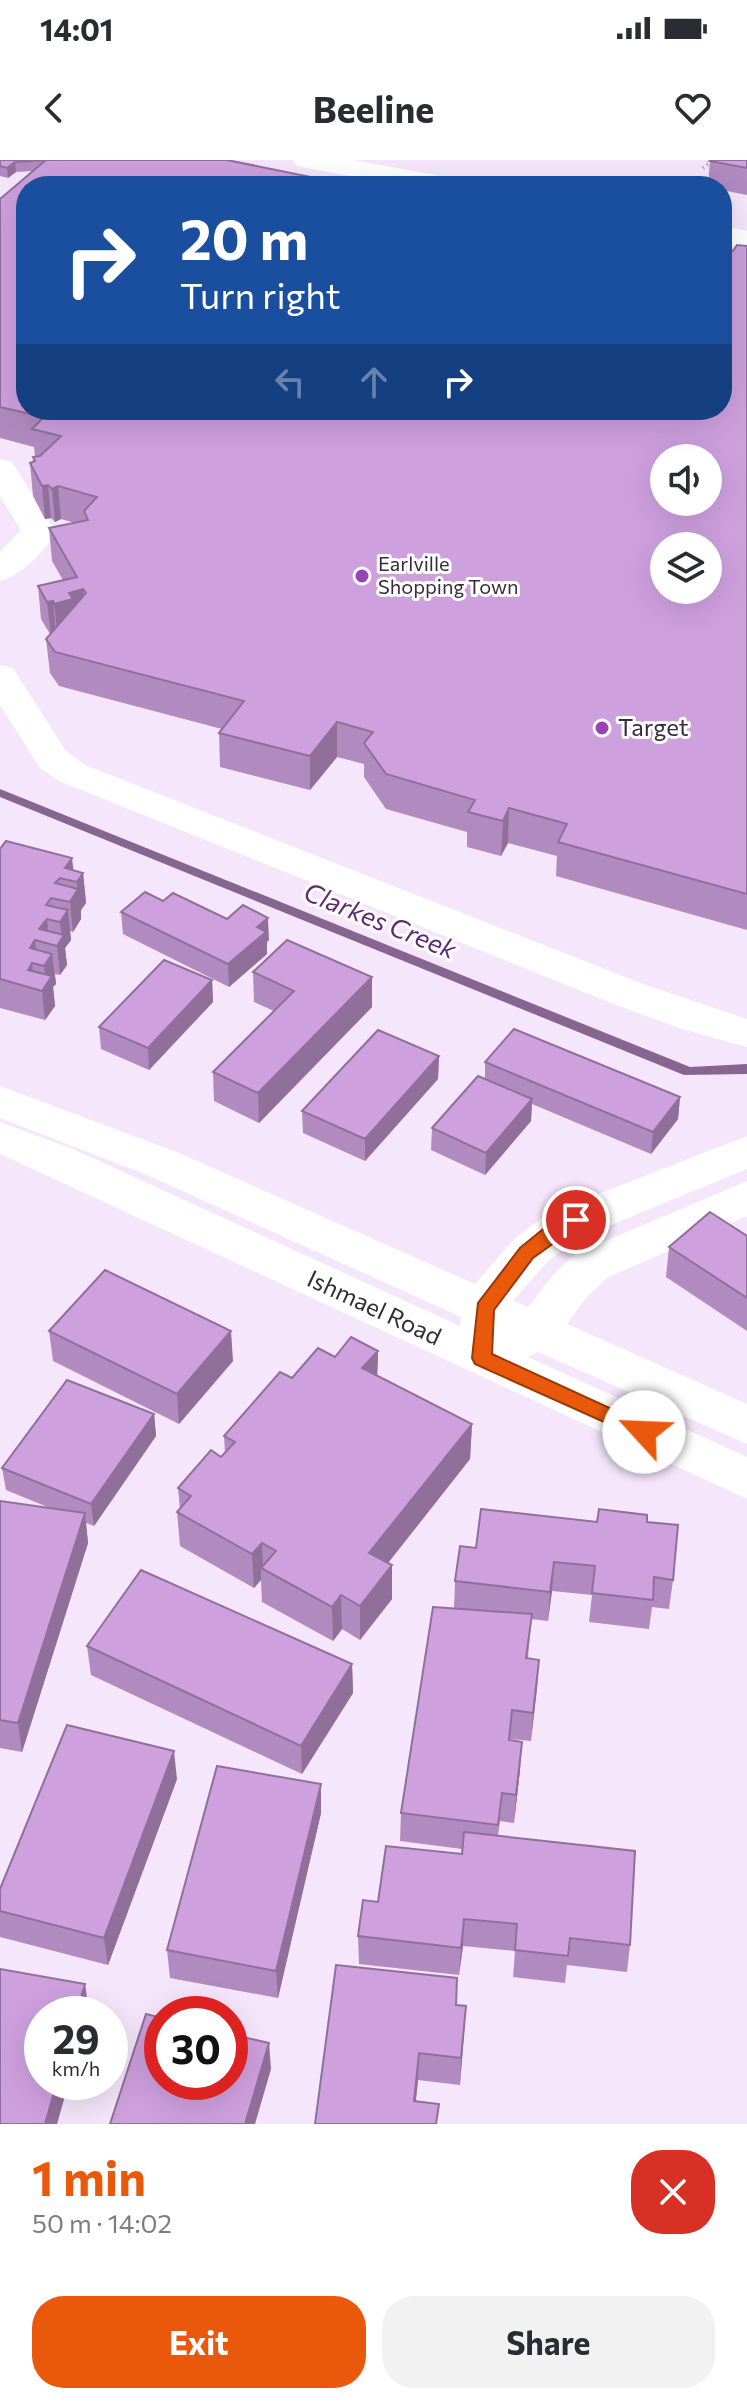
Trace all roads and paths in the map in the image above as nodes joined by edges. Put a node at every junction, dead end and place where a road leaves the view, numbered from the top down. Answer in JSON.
{"nodes":[{"id":1,"x":307,"y":160,"type":"edge"},
{"id":2,"x":714,"y":160,"type":"edge"},
{"id":3,"x":703,"y":168,"type":"dead end"},
{"id":4,"x":396,"y":176,"type":"edge"},
{"id":5,"x":0,"y":469,"type":"edge"},
{"id":6,"x":0,"y":571,"type":"edge"},
{"id":7,"x":0,"y":676,"type":"edge"},
{"id":8,"x":747,"y":1033,"type":"edge"},
{"id":9,"x":0,"y":1101,"type":"edge"},
{"id":10,"x":0,"y":1137,"type":"edge"},
{"id":11,"x":747,"y":1152,"type":"edge"},
{"id":12,"x":747,"y":1197,"type":"edge"},
{"id":13,"x":485,"y":1308,"type":"junction"},
{"id":14,"x":535,"y":1332,"type":"junction"},
{"id":15,"x":482,"y":1358,"type":"junction"},
{"id":16,"x":747,"y":1425,"type":"edge"},
{"id":17,"x":747,"y":1479,"type":"edge"}],
"edges":[{"from":1,"to":4,"type":"street"},
{"from":2,"to":3,"type":"path"},
{"from":5,"to":6,"type":"street"},
{"from":7,"to":8,"type":"street"},
{"from":9,"to":13,"type":"street","name":"Ishmael Road"},
{"from":10,"to":15,"type":"street","name":"Ishmael Road"},
{"from":11,"to":13,"type":"street"},
{"from":12,"to":14,"type":"street"},
{"from":13,"to":14,"type":"street","name":"Ishmael Road"},
{"from":13,"to":15,"type":"street"},
{"from":14,"to":15,"type":"street"},
{"from":14,"to":16,"type":"street","name":"Ishmael Road"},
{"from":15,"to":17,"type":"street","name":"Ishmael Road"}]}
